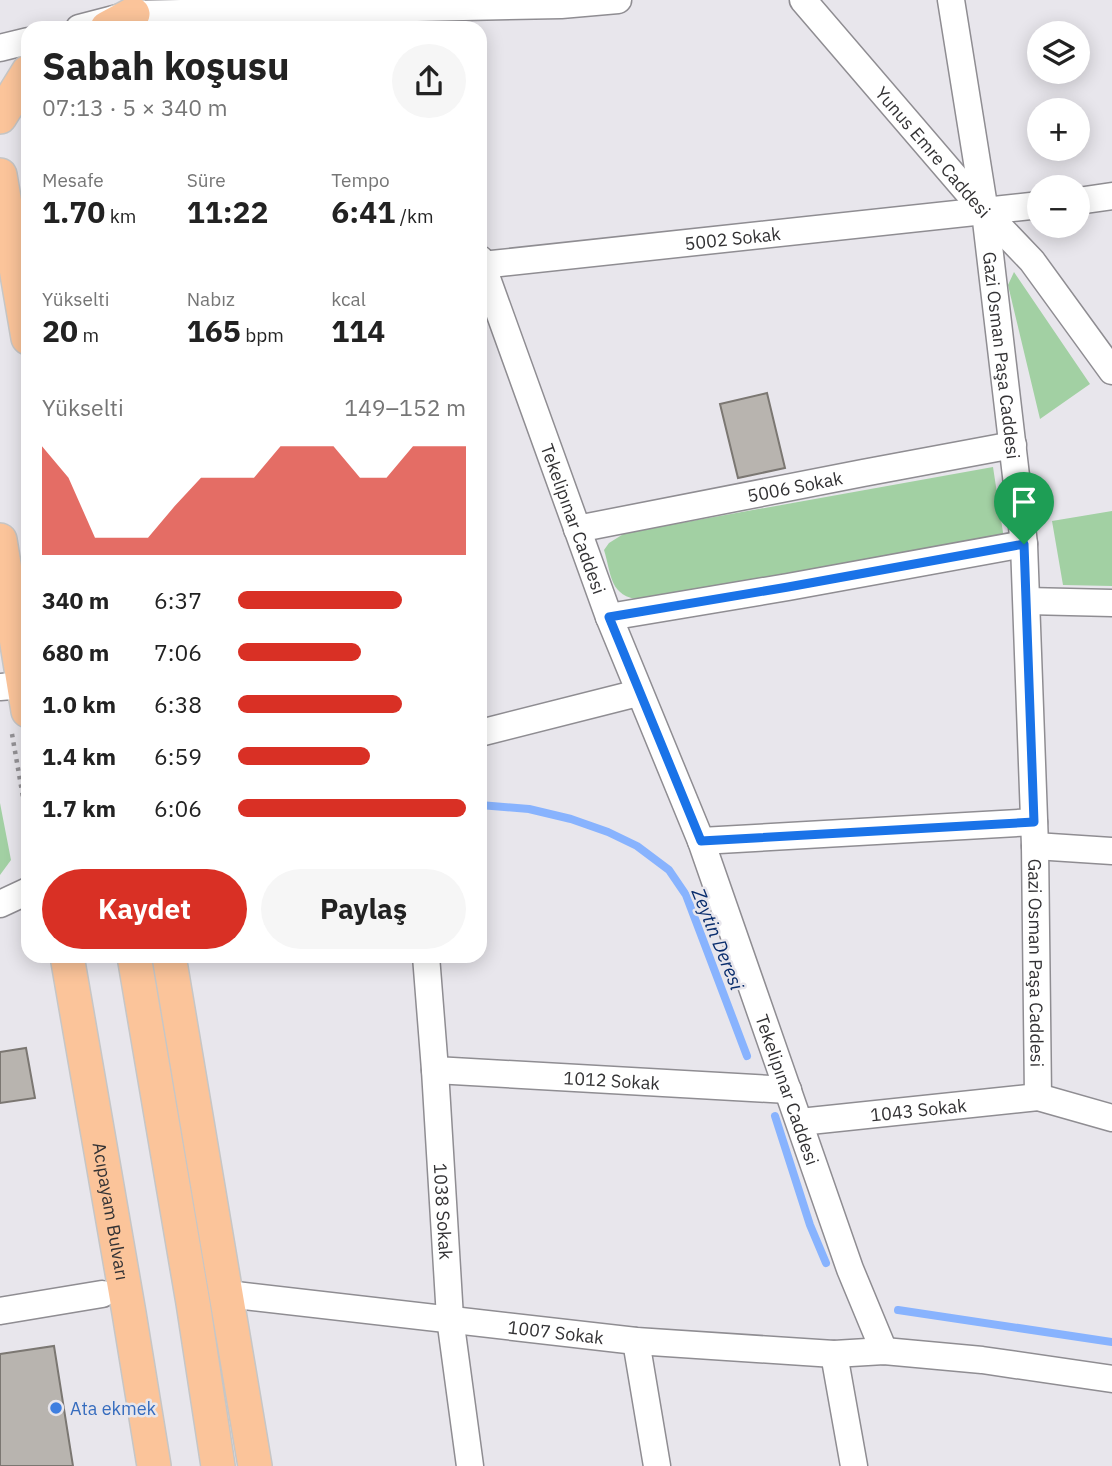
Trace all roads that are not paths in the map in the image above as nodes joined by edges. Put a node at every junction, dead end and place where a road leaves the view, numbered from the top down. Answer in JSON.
{"nodes":[{"id":1,"x":618,"y":0,"type":"edge"},
{"id":2,"x":803,"y":0,"type":"edge"},
{"id":3,"x":951,"y":0,"type":"edge"},
{"id":4,"x":500,"y":3,"type":"edge"},
{"id":5,"x":384,"y":12,"type":"edge"},
{"id":6,"x":116,"y":14,"type":"edge"},
{"id":7,"x":98,"y":21,"type":"edge"},
{"id":8,"x":0,"y":48,"type":"edge"},
{"id":9,"x":21,"y":62,"type":"edge"},
{"id":10,"x":21,"y":79,"type":"edge"},
{"id":11,"x":0,"y":117,"type":"edge"},
{"id":12,"x":0,"y":175,"type":"edge"},
{"id":13,"x":1112,"y":197,"type":"edge"},
{"id":14,"x":1090,"y":200,"type":"edge"},
{"id":15,"x":1027,"y":207,"type":"edge"},
{"id":16,"x":985,"y":212,"type":"junction"},
{"id":17,"x":487,"y":261,"type":"edge"},
{"id":18,"x":487,"y":279,"type":"edge"},
{"id":19,"x":21,"y":297,"type":"edge"},
{"id":20,"x":1112,"y":371,"type":"edge"},
{"id":21,"x":1013,"y":445,"type":"junction"},
{"id":22,"x":578,"y":529,"type":"junction"},
{"id":23,"x":0,"y":540,"type":"edge"},
{"id":24,"x":1024,"y":544,"type":"junction"},
{"id":25,"x":1027,"y":601,"type":"junction"},
{"id":26,"x":1112,"y":603,"type":"edge"},
{"id":27,"x":609,"y":617,"type":"junction"},
{"id":28,"x":14,"y":692,"type":"edge"},
{"id":29,"x":639,"y":693,"type":"junction"},
{"id":30,"x":487,"y":731,"type":"edge"},
{"id":31,"x":1035,"y":834,"type":"junction"},
{"id":32,"x":701,"y":841,"type":"junction"},
{"id":33,"x":1112,"y":851,"type":"edge"},
{"id":34,"x":21,"y":894,"type":"edge"},
{"id":35,"x":0,"y":904,"type":"edge"},
{"id":36,"x":68,"y":963,"type":"edge"},
{"id":37,"x":135,"y":963,"type":"edge"},
{"id":38,"x":170,"y":963,"type":"edge"},
{"id":39,"x":427,"y":963,"type":"edge"},
{"id":40,"x":435,"y":1070,"type":"junction"},
{"id":41,"x":788,"y":1090,"type":"junction"},
{"id":42,"x":1038,"y":1097,"type":"junction"},
{"id":43,"x":1112,"y":1118,"type":"edge"},
{"id":44,"x":800,"y":1122,"type":"junction"},
{"id":45,"x":102,"y":1294,"type":"dead end"},
{"id":46,"x":227,"y":1294,"type":"junction"},
{"id":47,"x":0,"y":1311,"type":"edge"},
{"id":48,"x":450,"y":1318,"type":"junction"},
{"id":49,"x":636,"y":1341,"type":"junction"},
{"id":50,"x":884,"y":1351,"type":"junction"},
{"id":51,"x":834,"y":1354,"type":"junction"},
{"id":52,"x":1112,"y":1379,"type":"edge"},
{"id":53,"x":154,"y":1466,"type":"edge"},
{"id":54,"x":218,"y":1466,"type":"edge"},
{"id":55,"x":255,"y":1466,"type":"edge"},
{"id":56,"x":470,"y":1466,"type":"edge"},
{"id":57,"x":657,"y":1466,"type":"edge"},
{"id":58,"x":855,"y":1466,"type":"edge"}],
"edges":[{"from":1,"to":4,"type":"street"},
{"from":2,"to":16,"type":"street","name":"Yunus Emre Caddesi"},
{"from":3,"to":16,"type":"street","name":"Gazi Osman Paşa Caddesi"},
{"from":4,"to":5,"type":"street"},
{"from":5,"to":6,"type":"street"},
{"from":6,"to":7,"type":"street"},
{"from":8,"to":9,"type":"street"},
{"from":10,"to":11,"type":"main road"},
{"from":12,"to":19,"type":"main road"},
{"from":13,"to":14,"type":"street"},
{"from":15,"to":16,"type":"street","name":"5002 Sokak"},
{"from":16,"to":17,"type":"street","name":"5002 Sokak"},
{"from":16,"to":20,"type":"street","name":"Yunus Emre Caddesi"},
{"from":16,"to":21,"type":"street","name":"Gazi Osman Paşa Caddesi"},
{"from":18,"to":22,"type":"street","name":"Tekelipınar Caddesi"},
{"from":21,"to":22,"type":"street","name":"5006 Sokak"},
{"from":21,"to":24,"type":"street","name":"Gazi Osman Paşa Caddesi"},
{"from":22,"to":27,"type":"street","name":"Tekelipınar Caddesi"},
{"from":23,"to":28,"type":"main road"},
{"from":24,"to":25,"type":"street","name":"Gazi Osman Paşa Caddesi"},
{"from":24,"to":27,"type":"street"},
{"from":25,"to":26,"type":"street"},
{"from":25,"to":31,"type":"street","name":"Gazi Osman Paşa Caddesi"},
{"from":27,"to":29,"type":"street","name":"Tekelipınar Caddesi"},
{"from":29,"to":30,"type":"street"},
{"from":29,"to":32,"type":"street","name":"Tekelipınar Caddesi"},
{"from":31,"to":32,"type":"street"},
{"from":31,"to":33,"type":"street"},
{"from":31,"to":42,"type":"street","name":"Gazi Osman Paşa Caddesi"},
{"from":32,"to":41,"type":"street","name":"Tekelipınar Caddesi"},
{"from":34,"to":35,"type":"street"},
{"from":36,"to":53,"type":"main road","name":"Acıpayam Bulvarı"},
{"from":37,"to":54,"type":"main road"},
{"from":38,"to":46,"type":"main road"},
{"from":39,"to":40,"type":"street","name":"1038 Sokak"},
{"from":40,"to":41,"type":"street","name":"1012 Sokak"},
{"from":40,"to":48,"type":"street","name":"1038 Sokak"},
{"from":41,"to":44,"type":"street","name":"Tekelipınar Caddesi"},
{"from":42,"to":43,"type":"street"},
{"from":42,"to":44,"type":"street","name":"1043 Sokak"},
{"from":44,"to":50,"type":"street","name":"Tekelipınar Caddesi"},
{"from":45,"to":47,"type":"street"},
{"from":46,"to":48,"type":"street","name":"1007 Sokak"},
{"from":46,"to":55,"type":"main road"},
{"from":48,"to":49,"type":"street","name":"1007 Sokak"},
{"from":48,"to":56,"type":"street","name":"1038 Sokak"},
{"from":49,"to":51,"type":"street","name":"1007 Sokak"},
{"from":49,"to":57,"type":"street"},
{"from":50,"to":51,"type":"street","name":"1007 Sokak"},
{"from":50,"to":52,"type":"street"},
{"from":51,"to":58,"type":"street"}]}
